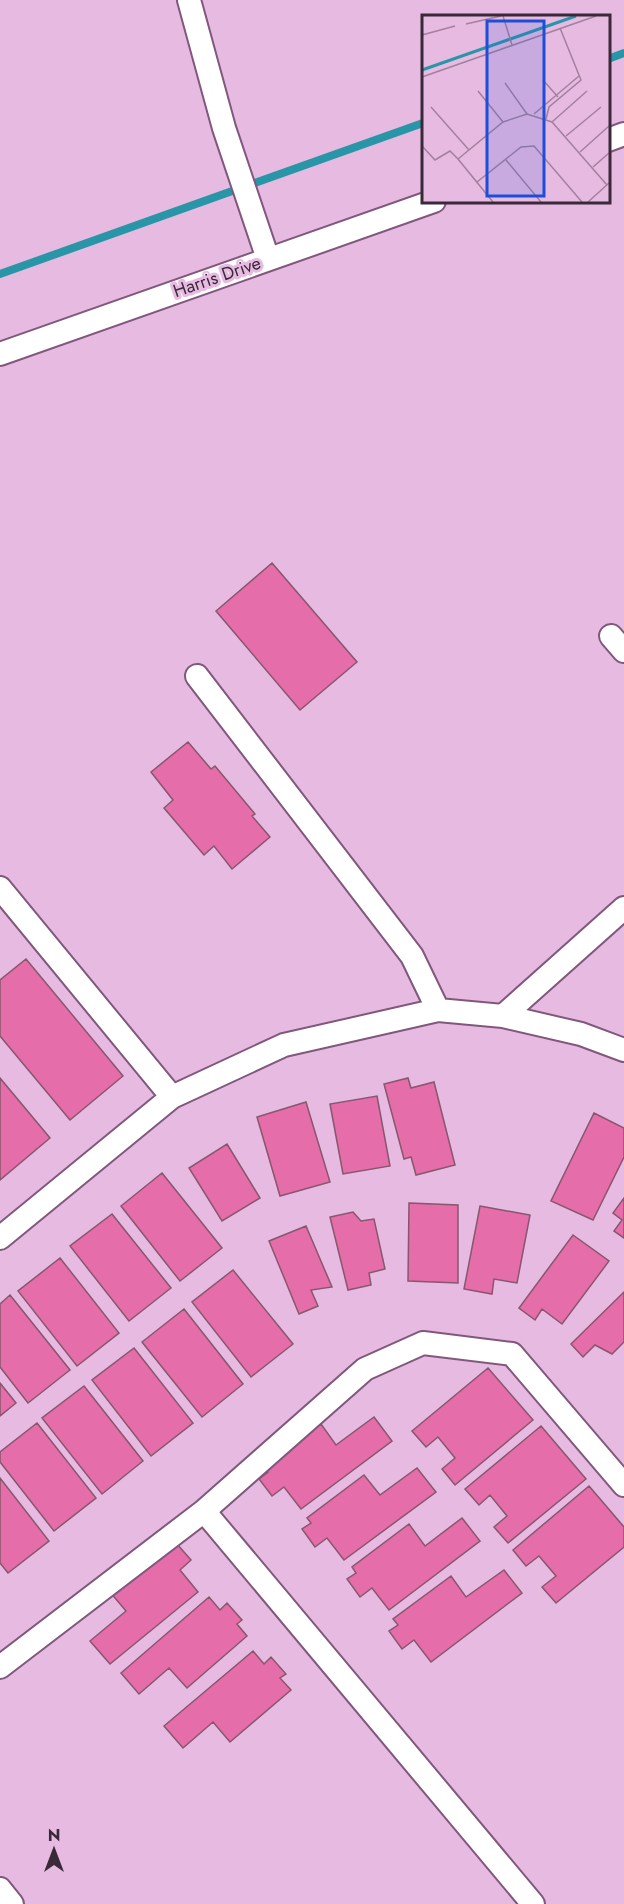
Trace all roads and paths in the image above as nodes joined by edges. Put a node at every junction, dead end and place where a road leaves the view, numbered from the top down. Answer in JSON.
{"nodes":[{"id":1,"x":189,"y":0,"type":"edge"},
{"id":2,"x":624,"y":134,"type":"edge"},
{"id":3,"x":609,"y":140,"type":"edge"},
{"id":4,"x":431,"y":202,"type":"edge"},
{"id":5,"x":268,"y":260,"type":"junction"},
{"id":6,"x":0,"y":354,"type":"edge"},
{"id":7,"x":197,"y":676,"type":"dead end"},
{"id":8,"x":0,"y":888,"type":"edge"},
{"id":9,"x":624,"y":908,"type":"edge"},
{"id":10,"x":438,"y":1010,"type":"junction"},
{"id":11,"x":503,"y":1016,"type":"junction"},
{"id":12,"x":624,"y":1050,"type":"edge"},
{"id":13,"x":172,"y":1096,"type":"junction"},
{"id":14,"x":0,"y":1238,"type":"edge"},
{"id":15,"x":624,"y":1485,"type":"edge"},
{"id":16,"x":204,"y":1511,"type":"junction"},
{"id":17,"x":0,"y":1667,"type":"edge"},
{"id":18,"x":0,"y":1889,"type":"edge"},
{"id":19,"x":12,"y":1904,"type":"edge"},
{"id":20,"x":533,"y":1904,"type":"edge"}],
"edges":[{"from":1,"to":5,"type":"street"},
{"from":2,"to":3,"type":"street"},
{"from":4,"to":5,"type":"street","name":"Harris Drive"},
{"from":5,"to":6,"type":"street","name":"Harris Drive"},
{"from":7,"to":10,"type":"street"},
{"from":8,"to":13,"type":"street"},
{"from":9,"to":11,"type":"street"},
{"from":10,"to":11,"type":"street"},
{"from":10,"to":13,"type":"street"},
{"from":11,"to":12,"type":"street"},
{"from":13,"to":14,"type":"street"},
{"from":15,"to":16,"type":"street"},
{"from":16,"to":17,"type":"street"},
{"from":16,"to":20,"type":"street"},
{"from":18,"to":19,"type":"street"}]}
